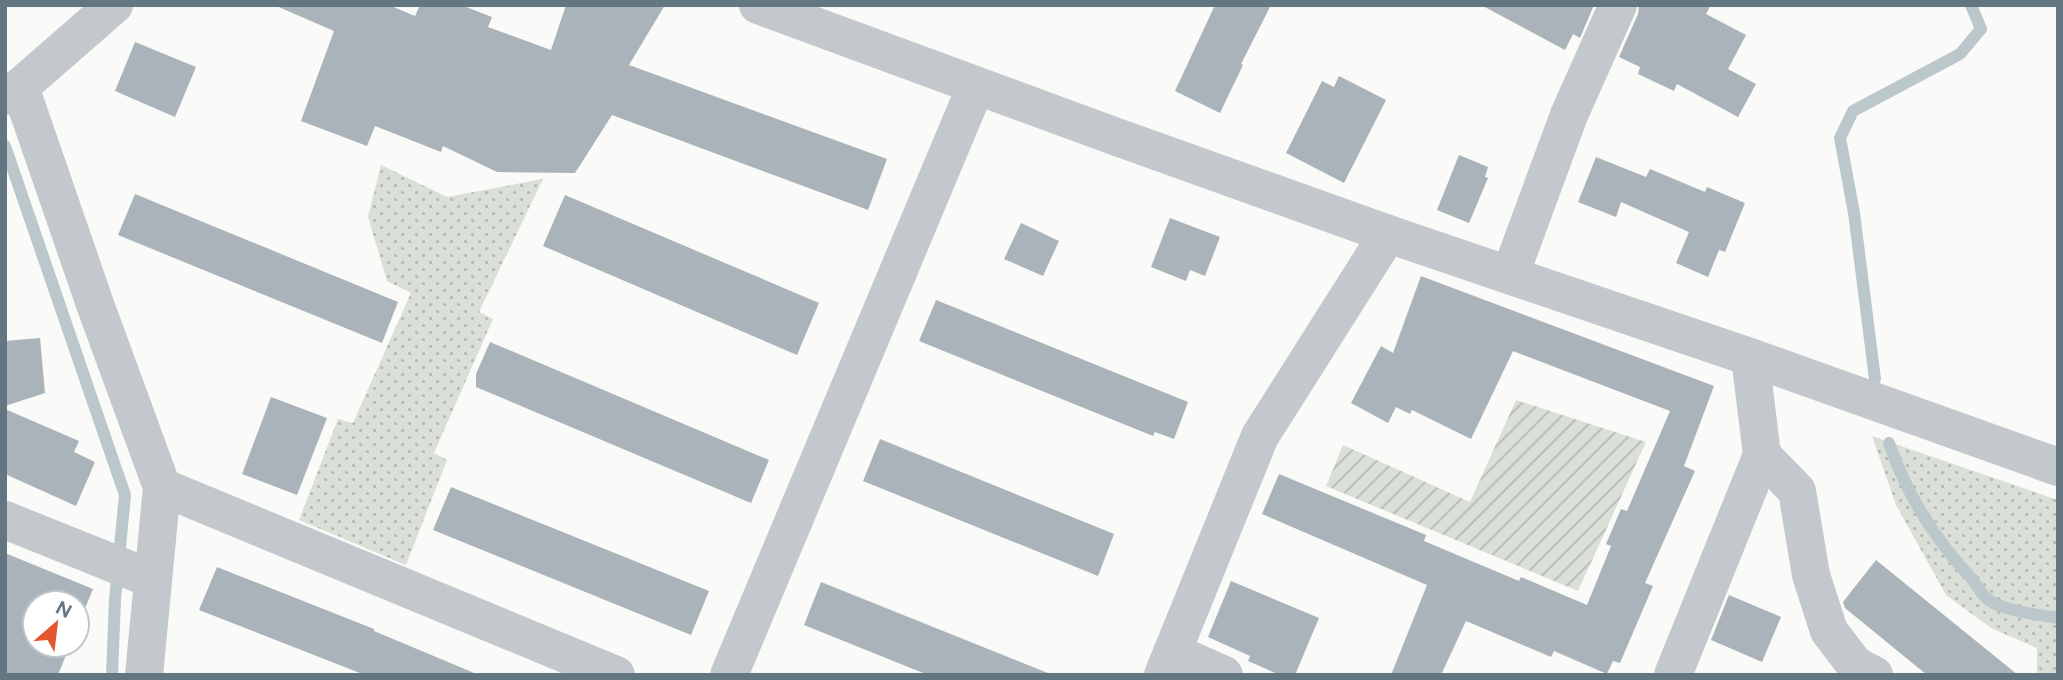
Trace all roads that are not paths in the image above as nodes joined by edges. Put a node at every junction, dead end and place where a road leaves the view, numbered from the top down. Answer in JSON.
{"nodes":[{"id":1,"x":114,"y":5,"type":"edge"},
{"id":2,"x":1618,"y":5,"type":"edge"},
{"id":3,"x":766,"y":7,"type":"edge"},
{"id":4,"x":976,"y":86,"type":"junction"},
{"id":5,"x":10,"y":93,"type":"edge"},
{"id":6,"x":1388,"y":234,"type":"junction"},
{"id":7,"x":1510,"y":275,"type":"junction"},
{"id":8,"x":1750,"y":357,"type":"junction"},
{"id":9,"x":1762,"y":455,"type":"junction"},
{"id":10,"x":2058,"y":467,"type":"edge"},
{"id":11,"x":162,"y":487,"type":"junction"},
{"id":12,"x":5,"y":520,"type":"edge"},
{"id":13,"x":152,"y":579,"type":"junction"},
{"id":14,"x":1168,"y":664,"type":"edge"},
{"id":15,"x":144,"y":675,"type":"edge"},
{"id":16,"x":616,"y":675,"type":"edge"},
{"id":17,"x":729,"y":675,"type":"edge"},
{"id":18,"x":1224,"y":675,"type":"edge"},
{"id":19,"x":1673,"y":675,"type":"edge"},
{"id":20,"x":1874,"y":675,"type":"edge"}],
"edges":[{"from":1,"to":5,"type":"street"},
{"from":2,"to":7,"type":"street"},
{"from":3,"to":4,"type":"street"},
{"from":4,"to":6,"type":"street"},
{"from":4,"to":17,"type":"street"},
{"from":5,"to":11,"type":"street"},
{"from":6,"to":7,"type":"street"},
{"from":6,"to":14,"type":"street"},
{"from":7,"to":8,"type":"street"},
{"from":8,"to":9,"type":"street"},
{"from":8,"to":10,"type":"street"},
{"from":9,"to":19,"type":"street"},
{"from":9,"to":20,"type":"street"},
{"from":11,"to":13,"type":"street"},
{"from":11,"to":16,"type":"street"},
{"from":12,"to":13,"type":"street"},
{"from":13,"to":15,"type":"street"},
{"from":14,"to":18,"type":"street"}]}
